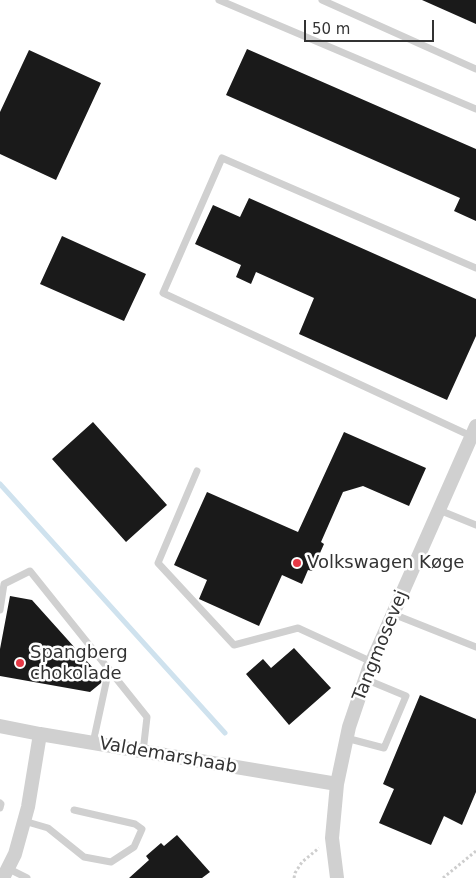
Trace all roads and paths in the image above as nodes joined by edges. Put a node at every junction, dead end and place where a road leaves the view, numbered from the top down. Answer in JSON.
{"nodes":[{"id":1,"x":219,"y":0,"type":"edge"},
{"id":2,"x":322,"y":0,"type":"edge"},
{"id":3,"x":476,"y":69,"type":"edge"},
{"id":4,"x":476,"y":109,"type":"edge"},
{"id":5,"x":476,"y":268,"type":"edge"},
{"id":6,"x":474,"y":431,"type":"edge"},
{"id":7,"x":197,"y":471,"type":"dead end"},
{"id":8,"x":439,"y":510,"type":"junction"},
{"id":9,"x":476,"y":525,"type":"edge"},
{"id":10,"x":0,"y":610,"type":"edge"},
{"id":11,"x":393,"y":614,"type":"junction"},
{"id":12,"x":476,"y":647,"type":"edge"},
{"id":13,"x":372,"y":662,"type":"junction"},
{"id":14,"x":109,"y":669,"type":"junction"},
{"id":15,"x":366,"y":679,"type":"junction"},
{"id":16,"x":0,"y":726,"type":"edge"},
{"id":17,"x":40,"y":734,"type":"junction"},
{"id":18,"x":346,"y":738,"type":"junction"},
{"id":19,"x":93,"y":743,"type":"junction"},
{"id":20,"x":143,"y":752,"type":"junction"},
{"id":21,"x":337,"y":784,"type":"junction"},
{"id":22,"x":0,"y":803,"type":"edge"},
{"id":23,"x":0,"y":808,"type":"edge"},
{"id":24,"x":74,"y":810,"type":"dead end"},
{"id":25,"x":24,"y":821,"type":"junction"},
{"id":26,"x":332,"y":838,"type":"junction"},
{"id":27,"x":476,"y":851,"type":"edge"},
{"id":28,"x":6,"y":873,"type":"edge"},
{"id":29,"x":27,"y":878,"type":"edge"},
{"id":30,"x":294,"y":878,"type":"edge"},
{"id":31,"x":337,"y":878,"type":"edge"},
{"id":32,"x":443,"y":878,"type":"edge"}],
"edges":[{"from":1,"to":4,"type":"lane"},
{"from":2,"to":3,"type":"lane"},
{"from":5,"to":6,"type":"lane"},
{"from":6,"to":8,"type":"street","name":"Tangmosevej"},
{"from":7,"to":13,"type":"lane"},
{"from":8,"to":9,"type":"lane"},
{"from":8,"to":11,"type":"street","name":"Tangmosevej"},
{"from":10,"to":14,"type":"lane"},
{"from":11,"to":12,"type":"lane"},
{"from":11,"to":13,"type":"street","name":"Tangmosevej"},
{"from":13,"to":15,"type":"street","name":"Tangmosevej"},
{"from":14,"to":19,"type":"lane"},
{"from":14,"to":20,"type":"lane"},
{"from":15,"to":18,"type":"street","name":"Tangmosevej"},
{"from":15,"to":18,"type":"lane"},
{"from":16,"to":17,"type":"street","name":"Valdemarshaab"},
{"from":17,"to":19,"type":"street","name":"Valdemarshaab"},
{"from":17,"to":25,"type":"street"},
{"from":18,"to":21,"type":"street","name":"Tangmosevej"},
{"from":19,"to":20,"type":"street","name":"Valdemarshaab"},
{"from":20,"to":21,"type":"street","name":"Valdemarshaab"},
{"from":21,"to":26,"type":"street","name":"Tangmosevej"},
{"from":22,"to":23,"type":"lane"},
{"from":24,"to":25,"type":"lane"},
{"from":25,"to":28,"type":"street"},
{"from":26,"to":30,"type":"path"},
{"from":26,"to":31,"type":"street","name":"Tangmosevej"},
{"from":27,"to":32,"type":"path"},
{"from":28,"to":29,"type":"lane"}]}
